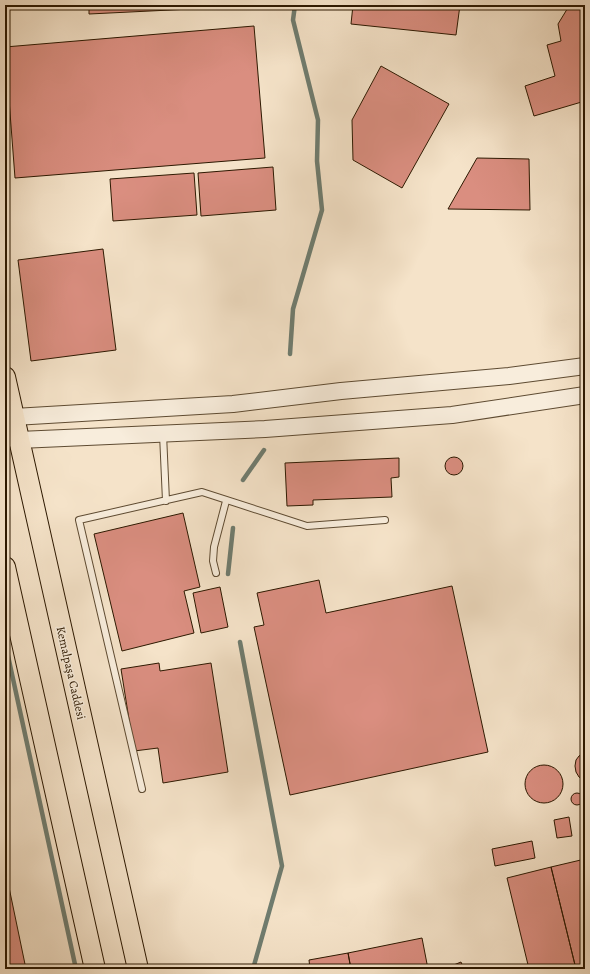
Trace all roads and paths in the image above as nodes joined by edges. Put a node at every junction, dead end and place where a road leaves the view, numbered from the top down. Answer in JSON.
{"nodes":[{"id":1,"x":585,"y":366,"type":"edge"},
{"id":2,"x":5,"y":377,"type":"edge"},
{"id":3,"x":585,"y":395,"type":"edge"},
{"id":4,"x":10,"y":418,"type":"edge"},
{"id":5,"x":163,"y":433,"type":"junction"},
{"id":6,"x":12,"y":438,"type":"edge"},
{"id":7,"x":166,"y":501,"type":"junction"},
{"id":8,"x":226,"y":501,"type":"junction"},
{"id":9,"x":385,"y":520,"type":"dead end"},
{"id":10,"x":5,"y":567,"type":"edge"},
{"id":11,"x":216,"y":573,"type":"dead end"},
{"id":12,"x":142,"y":789,"type":"dead end"},
{"id":13,"x":95,"y":969,"type":"edge"},
{"id":14,"x":138,"y":969,"type":"edge"}],
"edges":[{"from":1,"to":4,"type":"street"},
{"from":2,"to":4,"type":"main road","name":"Kemalpaşa Caddesi"},
{"from":3,"to":5,"type":"street"},
{"from":4,"to":6,"type":"main road","name":"Kemalpaşa Caddesi"},
{"from":5,"to":6,"type":"street"},
{"from":5,"to":7,"type":"lane"},
{"from":6,"to":14,"type":"main road","name":"Kemalpaşa Caddesi"},
{"from":7,"to":8,"type":"lane"},
{"from":7,"to":12,"type":"lane"},
{"from":8,"to":9,"type":"lane"},
{"from":8,"to":11,"type":"lane"},
{"from":10,"to":13,"type":"main road"}]}
